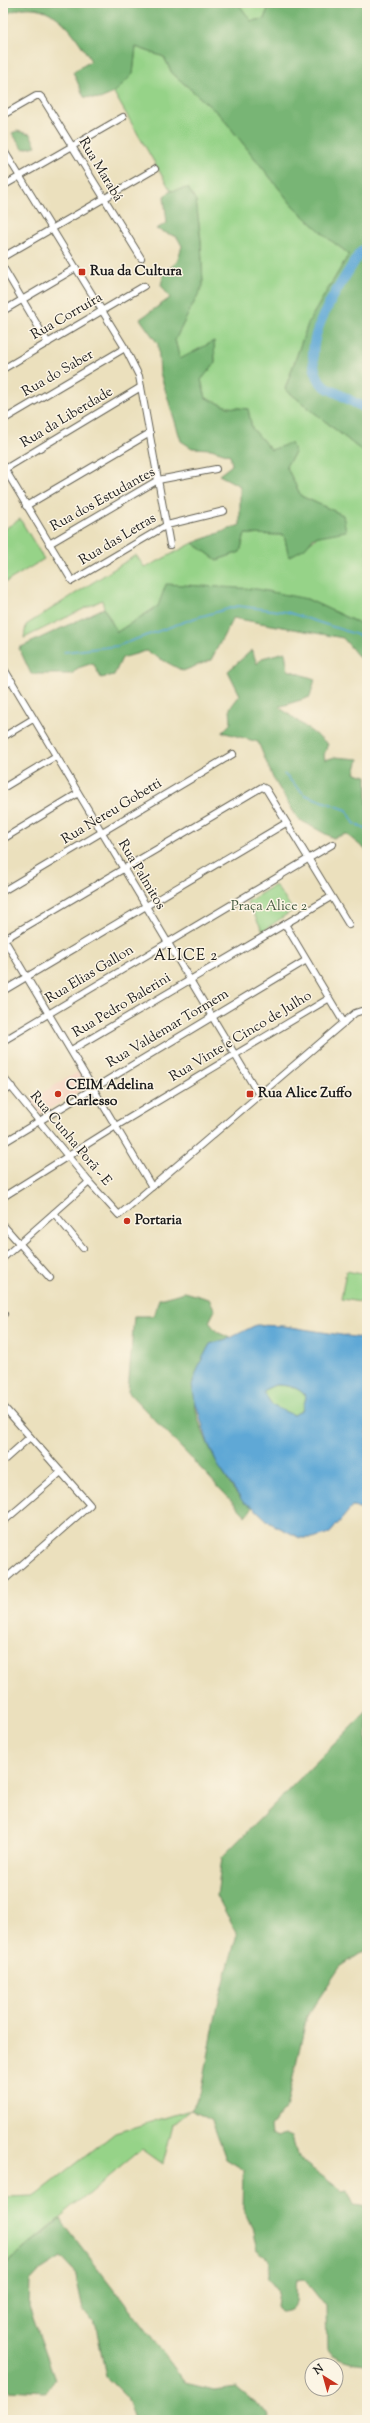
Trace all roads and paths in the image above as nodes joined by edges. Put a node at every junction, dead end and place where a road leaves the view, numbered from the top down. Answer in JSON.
{"nodes":[{"id":1,"x":3,"y":115,"type":"edge"},
{"id":2,"x":123,"y":117,"type":"dead end"},
{"id":3,"x":72,"y":147,"type":"junction"},
{"id":4,"x":3,"y":149,"type":"edge"},
{"id":5,"x":155,"y":170,"type":"dead end"},
{"id":6,"x":20,"y":177,"type":"junction"},
{"id":7,"x":3,"y":186,"type":"edge"},
{"id":8,"x":103,"y":198,"type":"junction"},
{"id":9,"x":52,"y":229,"type":"junction"},
{"id":10,"x":3,"y":258,"type":"edge"},
{"id":11,"x":141,"y":258,"type":"dead end"},
{"id":12,"x":3,"y":267,"type":"edge"},
{"id":13,"x":76,"y":268,"type":"junction"},
{"id":14,"x":144,"y":286,"type":"dead end"},
{"id":15,"x":22,"y":300,"type":"junction"},
{"id":16,"x":3,"y":311,"type":"edge"},
{"id":17,"x":101,"y":311,"type":"junction"},
{"id":18,"x":48,"y":343,"type":"junction"},
{"id":19,"x":125,"y":348,"type":"junction"},
{"id":20,"x":3,"y":369,"type":"edge"},
{"id":21,"x":141,"y":387,"type":"junction"},
{"id":22,"x":3,"y":420,"type":"edge"},
{"id":23,"x":150,"y":433,"type":"junction"},
{"id":24,"x":4,"y":468,"type":"edge"},
{"id":25,"x":216,"y":469,"type":"dead end"},
{"id":26,"x":158,"y":480,"type":"junction"},
{"id":27,"x":26,"y":506,"type":"junction"},
{"id":28,"x":224,"y":511,"type":"dead end"},
{"id":29,"x":167,"y":525,"type":"junction"},
{"id":30,"x":49,"y":544,"type":"junction"},
{"id":31,"x":170,"y":545,"type":"dead end"},
{"id":32,"x":3,"y":667,"type":"edge"},
{"id":33,"x":12,"y":681,"type":"junction"},
{"id":34,"x":3,"y":686,"type":"edge"},
{"id":35,"x":33,"y":719,"type":"junction"},
{"id":36,"x":3,"y":737,"type":"edge"},
{"id":37,"x":233,"y":754,"type":"dead end"},
{"id":38,"x":56,"y":756,"type":"junction"},
{"id":39,"x":3,"y":788,"type":"edge"},
{"id":40,"x":77,"y":794,"type":"junction"},
{"id":41,"x":286,"y":823,"type":"junction"},
{"id":42,"x":101,"y":832,"type":"junction"},
{"id":43,"x":3,"y":839,"type":"edge"},
{"id":44,"x":333,"y":844,"type":"dead end"},
{"id":45,"x":308,"y":859,"type":"junction"},
{"id":46,"x":124,"y":868,"type":"junction"},
{"id":47,"x":3,"y":891,"type":"edge"},
{"id":48,"x":331,"y":897,"type":"junction"},
{"id":49,"x":146,"y":905,"type":"junction"},
{"id":50,"x":285,"y":924,"type":"junction"},
{"id":51,"x":349,"y":925,"type":"dead end"},
{"id":52,"x":4,"y":940,"type":"edge"},
{"id":53,"x":168,"y":942,"type":"junction"},
{"id":54,"x":305,"y":961,"type":"junction"},
{"id":55,"x":27,"y":977,"type":"junction"},
{"id":56,"x":190,"y":979,"type":"junction"},
{"id":57,"x":3,"y":991,"type":"edge"},
{"id":58,"x":328,"y":999,"type":"junction"},
{"id":59,"x":366,"y":1011,"type":"edge"},
{"id":60,"x":49,"y":1013,"type":"junction"},
{"id":61,"x":212,"y":1017,"type":"junction"},
{"id":62,"x":344,"y":1023,"type":"junction"},
{"id":63,"x":3,"y":1041,"type":"edge"},
{"id":64,"x":71,"y":1050,"type":"junction"},
{"id":65,"x":235,"y":1055,"type":"junction"},
{"id":66,"x":3,"y":1077,"type":"edge"},
{"id":67,"x":12,"y":1087,"type":"junction"},
{"id":68,"x":93,"y":1088,"type":"junction"},
{"id":69,"x":3,"y":1092,"type":"edge"},
{"id":70,"x":259,"y":1095,"type":"junction"},
{"id":71,"x":39,"y":1121,"type":"junction"},
{"id":72,"x":116,"y":1126,"type":"junction"},
{"id":73,"x":3,"y":1143,"type":"edge"},
{"id":74,"x":68,"y":1157,"type":"junction"},
{"id":75,"x":89,"y":1182,"type":"junction"},
{"id":76,"x":152,"y":1187,"type":"junction"},
{"id":77,"x":3,"y":1197,"type":"edge"},
{"id":78,"x":54,"y":1213,"type":"junction"},
{"id":79,"x":3,"y":1225,"type":"edge"},
{"id":80,"x":19,"y":1244,"type":"junction"},
{"id":81,"x":83,"y":1248,"type":"dead end"},
{"id":82,"x":3,"y":1258,"type":"edge"},
{"id":83,"x":50,"y":1278,"type":"dead end"},
{"id":84,"x":3,"y":1406,"type":"edge"},
{"id":85,"x":30,"y":1437,"type":"junction"},
{"id":86,"x":3,"y":1461,"type":"edge"},
{"id":87,"x":61,"y":1472,"type":"junction"},
{"id":88,"x":3,"y":1522,"type":"edge"},
{"id":89,"x":3,"y":1581,"type":"edge"}],
"edges":[{"from":1,"to":3,"type":"street","name":"Rua Marabá"},
{"from":2,"to":3,"type":"street"},
{"from":3,"to":6,"type":"street"},
{"from":3,"to":8,"type":"street","name":"Rua Marabá"},
{"from":4,"to":6,"type":"street"},
{"from":5,"to":8,"type":"street"},
{"from":6,"to":7,"type":"street"},
{"from":6,"to":9,"type":"street"},
{"from":8,"to":9,"type":"street"},
{"from":8,"to":11,"type":"street","name":"Rua Marabá"},
{"from":9,"to":10,"type":"street"},
{"from":9,"to":13,"type":"street"},
{"from":12,"to":15,"type":"street"},
{"from":13,"to":15,"type":"street"},
{"from":13,"to":17,"type":"street"},
{"from":14,"to":17,"type":"street","name":"Rua Corruíra"},
{"from":15,"to":16,"type":"street"},
{"from":15,"to":18,"type":"street"},
{"from":17,"to":18,"type":"street","name":"Rua Corruíra"},
{"from":17,"to":19,"type":"street"},
{"from":18,"to":20,"type":"street","name":"Rua Corruíra"},
{"from":19,"to":21,"type":"street"},
{"from":19,"to":22,"type":"street","name":"Rua do Saber"},
{"from":21,"to":23,"type":"street"},
{"from":21,"to":24,"type":"street","name":"Rua da Liberdade"},
{"from":23,"to":26,"type":"street"},
{"from":23,"to":27,"type":"street"},
{"from":24,"to":27,"type":"street"},
{"from":25,"to":26,"type":"street","name":"Rua dos Estudantes"},
{"from":26,"to":29,"type":"street"},
{"from":26,"to":30,"type":"street","name":"Rua dos Estudantes"},
{"from":27,"to":30,"type":"street"},
{"from":28,"to":29,"type":"street","name":"Rua das Letras"},
{"from":29,"to":30,"type":"street","name":"Rua das Letras"},
{"from":29,"to":31,"type":"street"},
{"from":32,"to":33,"type":"street","name":"Rua Palmitos"},
{"from":33,"to":34,"type":"street"},
{"from":33,"to":35,"type":"street","name":"Rua Palmitos"},
{"from":35,"to":36,"type":"street"},
{"from":35,"to":38,"type":"street","name":"Rua Palmitos"},
{"from":37,"to":42,"type":"street","name":"Rua Nereu Gobetti"},
{"from":38,"to":39,"type":"street"},
{"from":38,"to":40,"type":"street","name":"Rua Palmitos"},
{"from":40,"to":42,"type":"street","name":"Rua Palmitos"},
{"from":40,"to":43,"type":"street"},
{"from":41,"to":45,"type":"street"},
{"from":41,"to":46,"type":"street"},
{"from":41,"to":49,"type":"street"},
{"from":42,"to":46,"type":"street","name":"Rua Palmitos"},
{"from":42,"to":47,"type":"street","name":"Rua Nereu Gobetti"},
{"from":44,"to":45,"type":"street","name":"Rua Elias Gallon"},
{"from":45,"to":48,"type":"street"},
{"from":45,"to":53,"type":"street","name":"Rua Elias Gallon"},
{"from":46,"to":49,"type":"street","name":"Rua Palmitos"},
{"from":46,"to":52,"type":"street"},
{"from":48,"to":50,"type":"street","name":"Rua Pedro Balerini"},
{"from":48,"to":51,"type":"street"},
{"from":49,"to":53,"type":"street","name":"Rua Palmitos"},
{"from":49,"to":55,"type":"street"},
{"from":50,"to":54,"type":"street"},
{"from":50,"to":56,"type":"street","name":"Rua Pedro Balerini"},
{"from":52,"to":55,"type":"street"},
{"from":53,"to":56,"type":"street","name":"Rua Palmitos"},
{"from":53,"to":60,"type":"street","name":"Rua Elias Gallon"},
{"from":54,"to":58,"type":"street"},
{"from":54,"to":61,"type":"street","name":"Rua Valdemar Tormem"},
{"from":55,"to":57,"type":"street"},
{"from":55,"to":60,"type":"street"},
{"from":56,"to":61,"type":"street","name":"Rua Palmitos"},
{"from":56,"to":64,"type":"street","name":"Rua Pedro Balerini"},
{"from":58,"to":62,"type":"street"},
{"from":58,"to":65,"type":"street","name":"Rua Vinte e Cinco de Julho"},
{"from":59,"to":62,"type":"street"},
{"from":60,"to":63,"type":"street","name":"Rua Elias Gallon"},
{"from":60,"to":64,"type":"street"},
{"from":61,"to":65,"type":"street","name":"Rua Palmitos"},
{"from":61,"to":68,"type":"street","name":"Rua Valdemar Tormem"},
{"from":62,"to":70,"type":"street"},
{"from":64,"to":68,"type":"street"},
{"from":65,"to":70,"type":"street","name":"Rua Palmitos"},
{"from":65,"to":72,"type":"street","name":"Rua Vinte e Cinco de Julho"},
{"from":66,"to":67,"type":"street","name":"Rua Cunha Porã - E"},
{"from":67,"to":69,"type":"street"},
{"from":67,"to":71,"type":"street","name":"Rua Cunha Porã - E"},
{"from":68,"to":71,"type":"street","name":"Rua Valdemar Tormem"},
{"from":68,"to":72,"type":"street"},
{"from":70,"to":76,"type":"street"},
{"from":71,"to":73,"type":"street","name":"Rua Valdemar Tormem"},
{"from":71,"to":74,"type":"street","name":"Rua Cunha Porã - E"},
{"from":72,"to":74,"type":"street","name":"Rua Vinte e Cinco de Julho"},
{"from":72,"to":76,"type":"street"},
{"from":74,"to":75,"type":"street","name":"Rua Cunha Porã - E"},
{"from":74,"to":77,"type":"street","name":"Rua Vinte e Cinco de Julho"},
{"from":75,"to":76,"type":"street","name":"Rua Cunha Porã - E"},
{"from":75,"to":78,"type":"street"},
{"from":78,"to":80,"type":"street"},
{"from":78,"to":81,"type":"street"},
{"from":79,"to":80,"type":"street"},
{"from":80,"to":82,"type":"street"},
{"from":80,"to":83,"type":"street"},
{"from":84,"to":85,"type":"street"},
{"from":85,"to":86,"type":"street"},
{"from":85,"to":87,"type":"street"},
{"from":87,"to":88,"type":"street"},
{"from":87,"to":89,"type":"street"}]}
